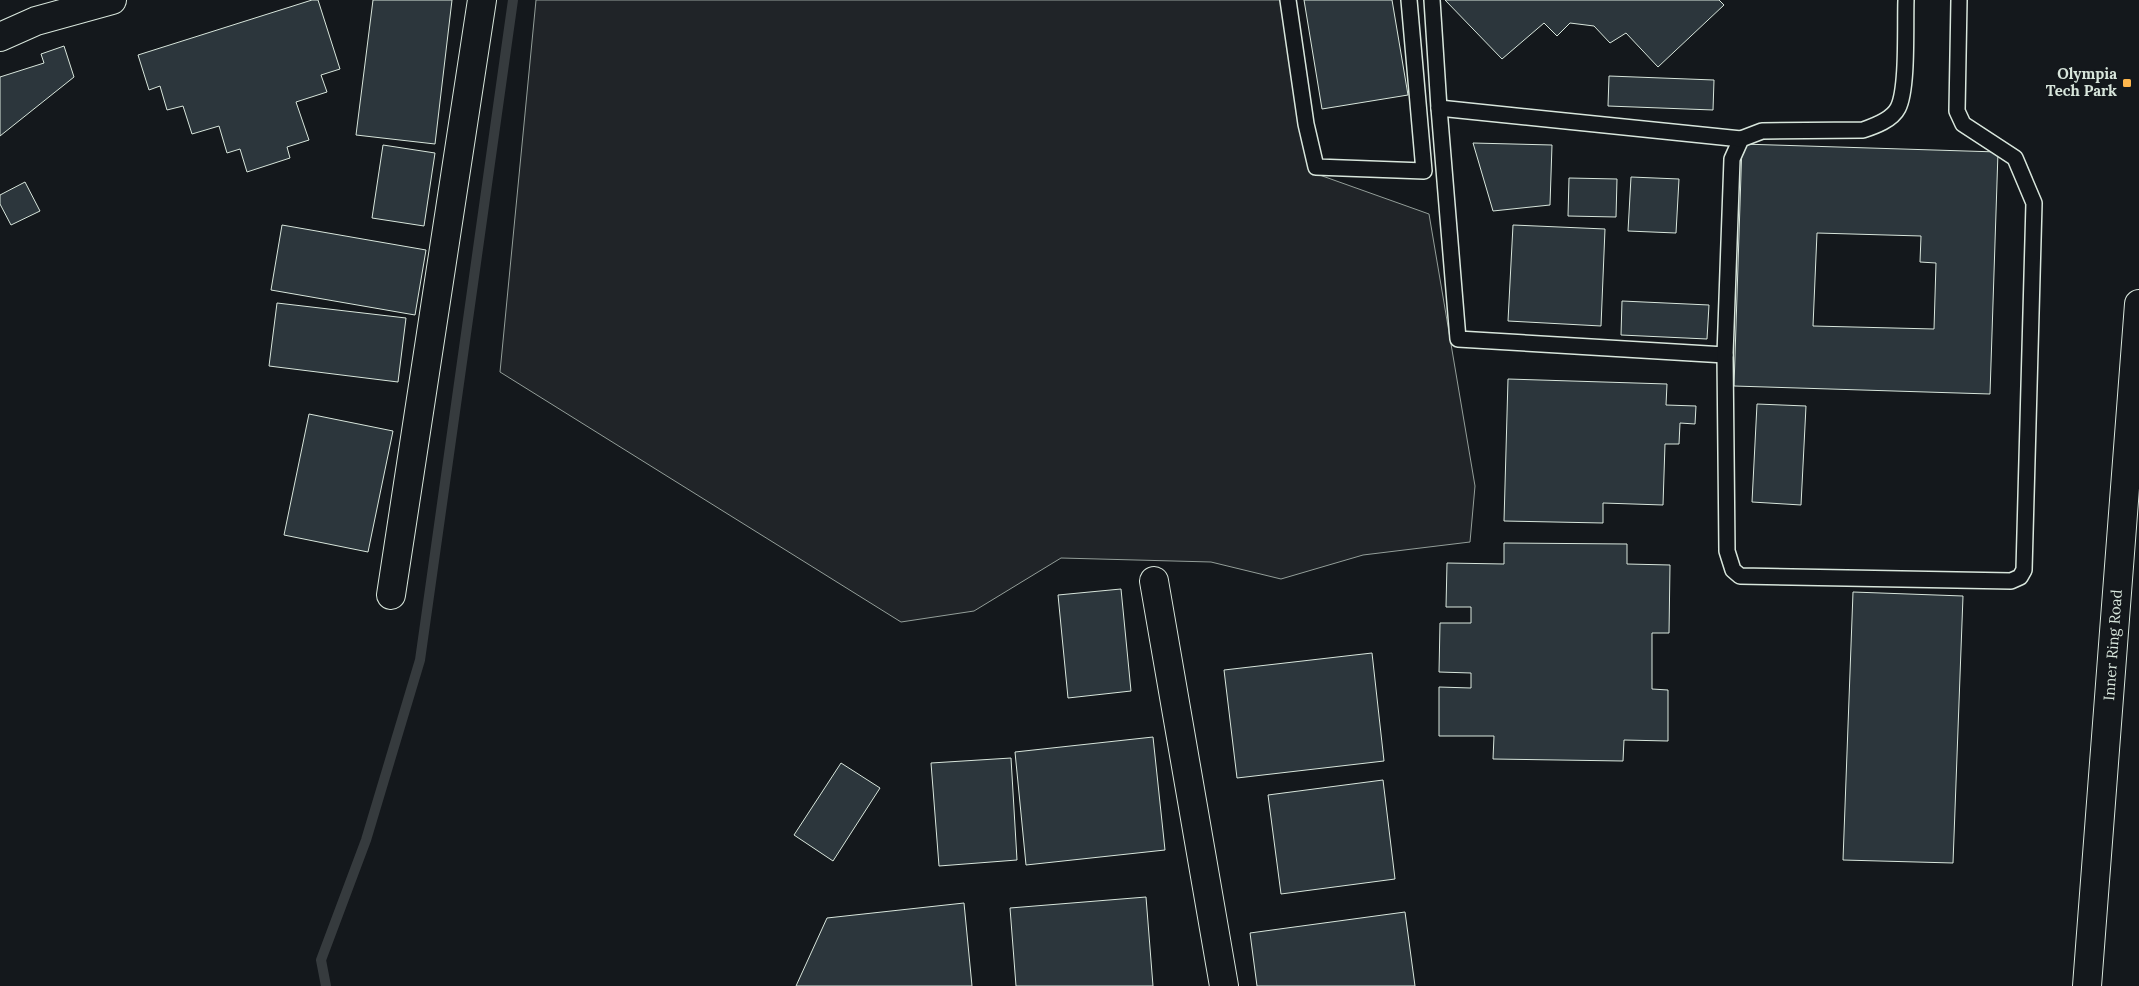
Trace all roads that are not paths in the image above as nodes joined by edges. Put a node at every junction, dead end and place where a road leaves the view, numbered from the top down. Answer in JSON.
{"nodes":[{"id":1,"x":112,"y":0,"type":"edge"},
{"id":2,"x":482,"y":0,"type":"edge"},
{"id":3,"x":1288,"y":0,"type":"edge"},
{"id":4,"x":1408,"y":0,"type":"edge"},
{"id":5,"x":1432,"y":0,"type":"edge"},
{"id":6,"x":1906,"y":0,"type":"edge"},
{"id":7,"x":1958,"y":0,"type":"edge"},
{"id":8,"x":0,"y":37,"type":"edge"},
{"id":9,"x":1439,"y":108,"type":"junction"},
{"id":10,"x":1741,"y":139,"type":"junction"},
{"id":11,"x":2139,"y":304,"type":"edge"},
{"id":12,"x":1725,"y":355,"type":"junction"},
{"id":13,"x":1154,"y":581,"type":"dead end"},
{"id":14,"x":391,"y":594,"type":"dead end"},
{"id":15,"x":1224,"y":986,"type":"edge"},
{"id":16,"x":2087,"y":986,"type":"edge"}],
"edges":[{"from":1,"to":8,"type":"street"},
{"from":2,"to":14,"type":"street"},
{"from":3,"to":4,"type":"lane"},
{"from":5,"to":9,"type":"lane"},
{"from":6,"to":10,"type":"lane"},
{"from":7,"to":12,"type":"lane"},
{"from":9,"to":10,"type":"lane"},
{"from":9,"to":12,"type":"lane"},
{"from":10,"to":12,"type":"lane"},
{"from":11,"to":16,"type":"street","name":"Inner Ring Road"},
{"from":13,"to":15,"type":"street"}]}
